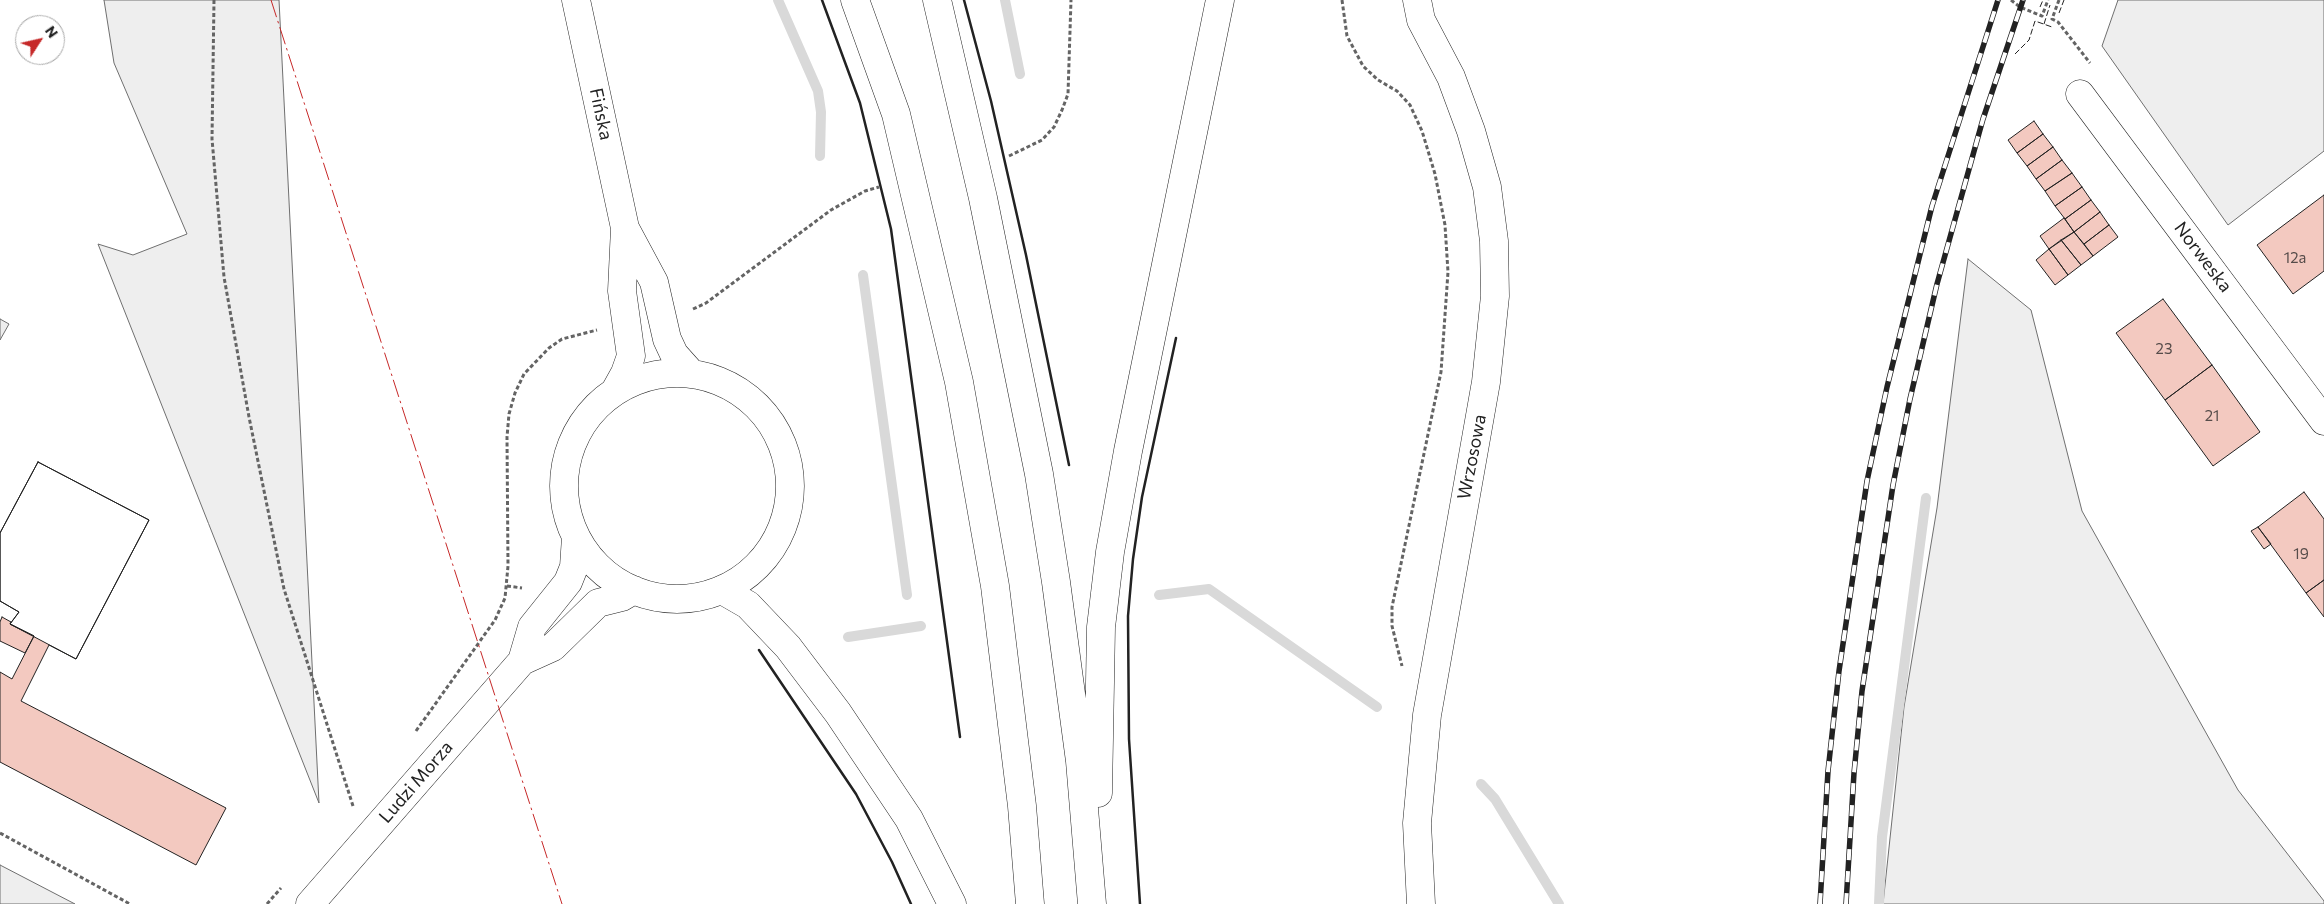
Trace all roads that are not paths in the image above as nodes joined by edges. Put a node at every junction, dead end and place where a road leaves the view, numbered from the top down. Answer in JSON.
{"nodes":[{"id":1,"x":576,"y":0,"type":"edge"},
{"id":2,"x":855,"y":0,"type":"edge"},
{"id":3,"x":937,"y":0,"type":"edge"},
{"id":4,"x":1220,"y":0,"type":"edge"},
{"id":5,"x":1399,"y":0,"type":"edge"},
{"id":6,"x":1419,"y":10,"type":"edge"},
{"id":7,"x":2080,"y":94,"type":"dead end"},
{"id":8,"x":625,"y":228,"type":"junction"},
{"id":9,"x":691,"y":374,"type":"junction"},
{"id":10,"x":615,"y":391,"type":"junction"},
{"id":11,"x":2324,"y":421,"type":"edge"},
{"id":12,"x":576,"y":537,"type":"junction"},
{"id":13,"x":634,"y":590,"type":"junction"},
{"id":14,"x":722,"y":590,"type":"junction"},
{"id":15,"x":522,"y":661,"type":"junction"},
{"id":16,"x":310,"y":904,"type":"edge"},
{"id":17,"x":952,"y":904,"type":"edge"},
{"id":18,"x":1030,"y":904,"type":"edge"},
{"id":19,"x":1092,"y":904,"type":"edge"},
{"id":20,"x":1096,"y":904,"type":"edge"},
{"id":21,"x":1421,"y":904,"type":"edge"}],
"edges":[{"from":1,"to":8,"type":"main road","name":"Fińska"},
{"from":2,"to":18,"type":"main road"},
{"from":3,"to":19,"type":"main road"},
{"from":4,"to":20,"type":"main road"},
{"from":5,"to":6,"type":"main road","name":"Wrzosowa"},
{"from":6,"to":21,"type":"main road","name":"Wrzosowa"},
{"from":7,"to":11,"type":"main road","name":"Norweska"},
{"from":8,"to":9,"type":"main road","name":"Fińska"},
{"from":8,"to":10,"type":"main road","name":"Fińska"},
{"from":9,"to":10,"type":"main road"},
{"from":9,"to":14,"type":"main road"},
{"from":10,"to":12,"type":"main road"},
{"from":12,"to":13,"type":"main road"},
{"from":12,"to":15,"type":"main road","name":"Ludzi Morza"},
{"from":13,"to":14,"type":"main road"},
{"from":13,"to":15,"type":"main road","name":"Ludzi Morza"},
{"from":14,"to":17,"type":"main road"},
{"from":15,"to":16,"type":"main road","name":"Ludzi Morza"}]}
